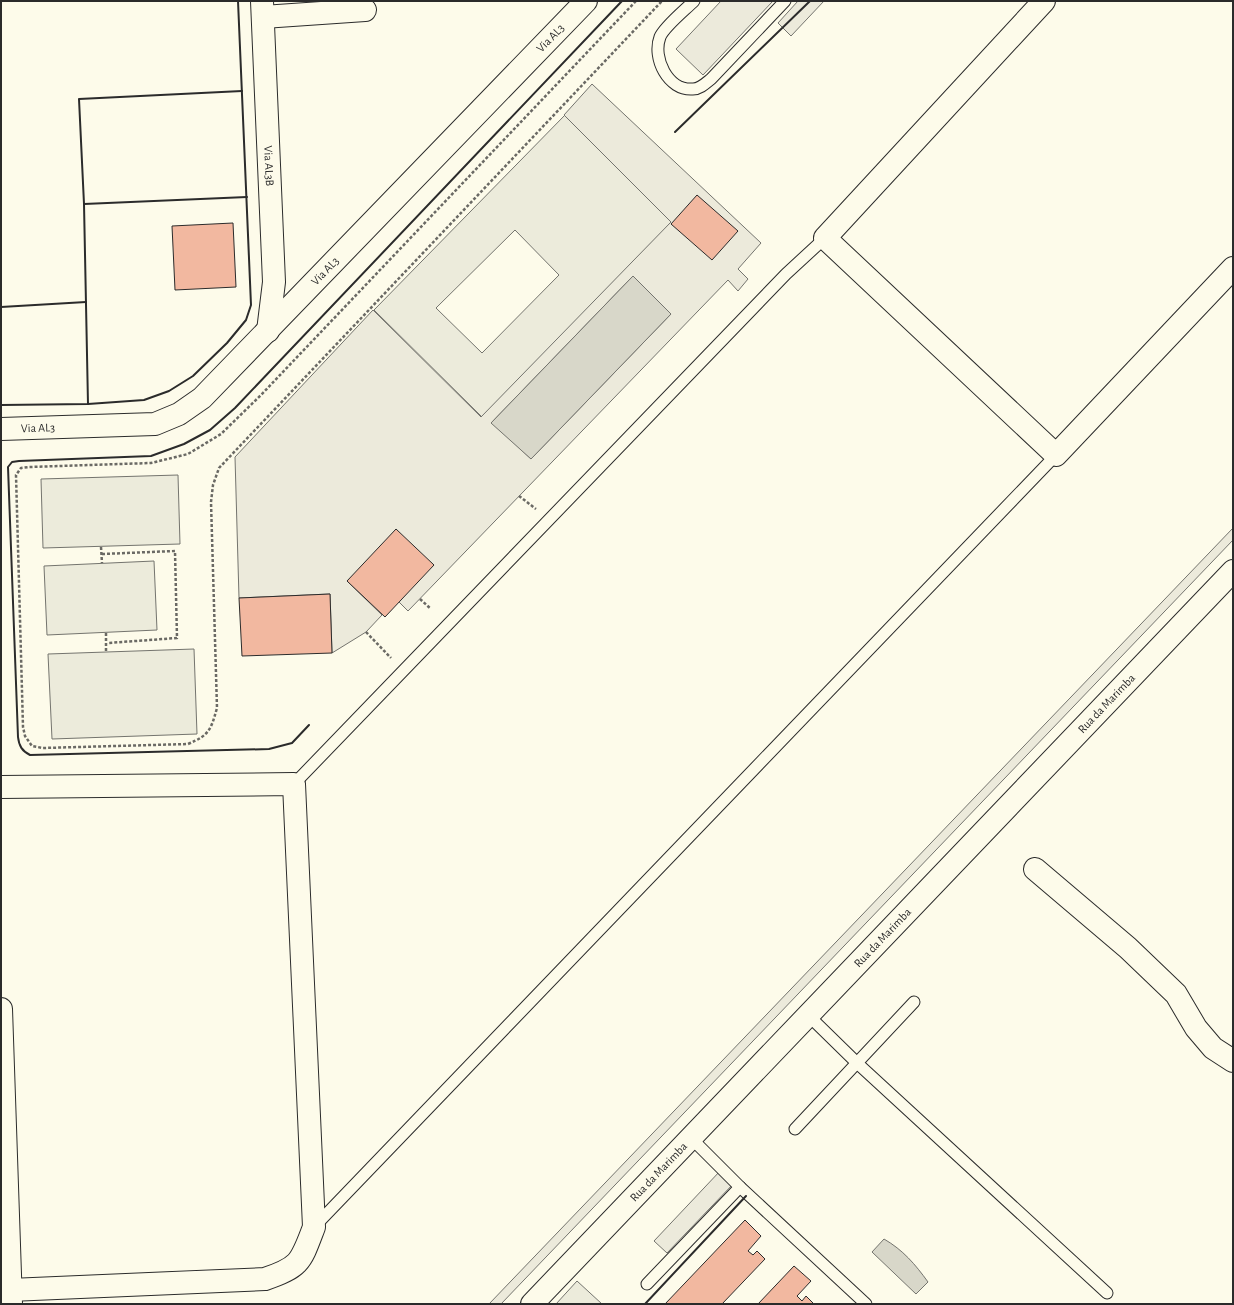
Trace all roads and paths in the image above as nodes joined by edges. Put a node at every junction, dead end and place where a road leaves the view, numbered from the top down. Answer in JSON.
{"nodes":[{"id":1,"x":586,"y":1,"type":"edge"},
{"id":2,"x":636,"y":1,"type":"edge"},
{"id":3,"x":662,"y":1,"type":"edge"},
{"id":4,"x":694,"y":1,"type":"edge"},
{"id":5,"x":785,"y":1,"type":"edge"},
{"id":6,"x":1044,"y":1,"type":"edge"},
{"id":7,"x":262,"y":9,"type":"edge"},
{"id":8,"x":365,"y":10,"type":"dead end"},
{"id":9,"x":825,"y":238,"type":"junction"},
{"id":10,"x":1233,"y":268,"type":"edge"},
{"id":11,"x":268,"y":331,"type":"junction"},
{"id":12,"x":4,"y":432,"type":"edge"},
{"id":13,"x":1056,"y":455,"type":"junction"},
{"id":14,"x":519,"y":496,"type":"dead end"},
{"id":15,"x":537,"y":510,"type":"dead end"},
{"id":16,"x":102,"y":547,"type":"dead end"},
{"id":17,"x":102,"y":554,"type":"junction"},
{"id":18,"x":102,"y":563,"type":"dead end"},
{"id":19,"x":1233,"y":571,"type":"edge"},
{"id":20,"x":420,"y":599,"type":"dead end"},
{"id":21,"x":431,"y":609,"type":"dead end"},
{"id":22,"x":366,"y":632,"type":"dead end"},
{"id":23,"x":106,"y":633,"type":"dead end"},
{"id":24,"x":108,"y":643,"type":"dead end"},
{"id":25,"x":106,"y":652,"type":"dead end"},
{"id":26,"x":393,"y":660,"type":"dead end"},
{"id":27,"x":294,"y":784,"type":"junction"},
{"id":28,"x":1,"y":788,"type":"edge"},
{"id":29,"x":1035,"y":869,"type":"dead end"},
{"id":30,"x":914,"y":1002,"type":"dead end"},
{"id":31,"x":1,"y":1010,"type":"edge"},
{"id":32,"x":808,"y":1015,"type":"junction"},
{"id":33,"x":1233,"y":1061,"type":"edge"},
{"id":34,"x":857,"y":1063,"type":"junction"},
{"id":35,"x":795,"y":1129,"type":"dead end"},
{"id":36,"x":691,"y":1138,"type":"junction"},
{"id":37,"x":740,"y":1187,"type":"junction"},
{"id":38,"x":314,"y":1227,"type":"junction"},
{"id":39,"x":647,"y":1284,"type":"dead end"},
{"id":40,"x":1107,"y":1293,"type":"dead end"},
{"id":41,"x":10,"y":1297,"type":"edge"},
{"id":42,"x":532,"y":1304,"type":"edge"},
{"id":43,"x":866,"y":1304,"type":"edge"}],
"edges":[{"from":1,"to":11,"type":"street","name":"Via AL3"},
{"from":2,"to":3,"type":"path"},
{"from":4,"to":5,"type":"lane"},
{"from":6,"to":9,"type":"street"},
{"from":7,"to":8,"type":"street"},
{"from":7,"to":11,"type":"street","name":"Via AL3B"},
{"from":9,"to":13,"type":"street"},
{"from":9,"to":27,"type":"lane"},
{"from":10,"to":13,"type":"street"},
{"from":11,"to":12,"type":"street","name":"Via AL3"},
{"from":13,"to":38,"type":"lane"},
{"from":14,"to":15,"type":"path"},
{"from":16,"to":17,"type":"path"},
{"from":17,"to":18,"type":"path"},
{"from":17,"to":24,"type":"path"},
{"from":19,"to":32,"type":"street","name":"Rua da Marimba"},
{"from":20,"to":21,"type":"path"},
{"from":22,"to":26,"type":"path"},
{"from":23,"to":25,"type":"path"},
{"from":27,"to":28,"type":"street"},
{"from":27,"to":38,"type":"street"},
{"from":29,"to":33,"type":"street"},
{"from":30,"to":34,"type":"lane"},
{"from":31,"to":41,"type":"street"},
{"from":32,"to":34,"type":"lane"},
{"from":32,"to":36,"type":"street","name":"Rua da Marimba"},
{"from":34,"to":35,"type":"lane"},
{"from":34,"to":40,"type":"lane"},
{"from":36,"to":37,"type":"lane"},
{"from":36,"to":42,"type":"street","name":"Rua da Marimba"},
{"from":37,"to":39,"type":"lane"},
{"from":37,"to":43,"type":"lane"},
{"from":38,"to":41,"type":"street"}]}
